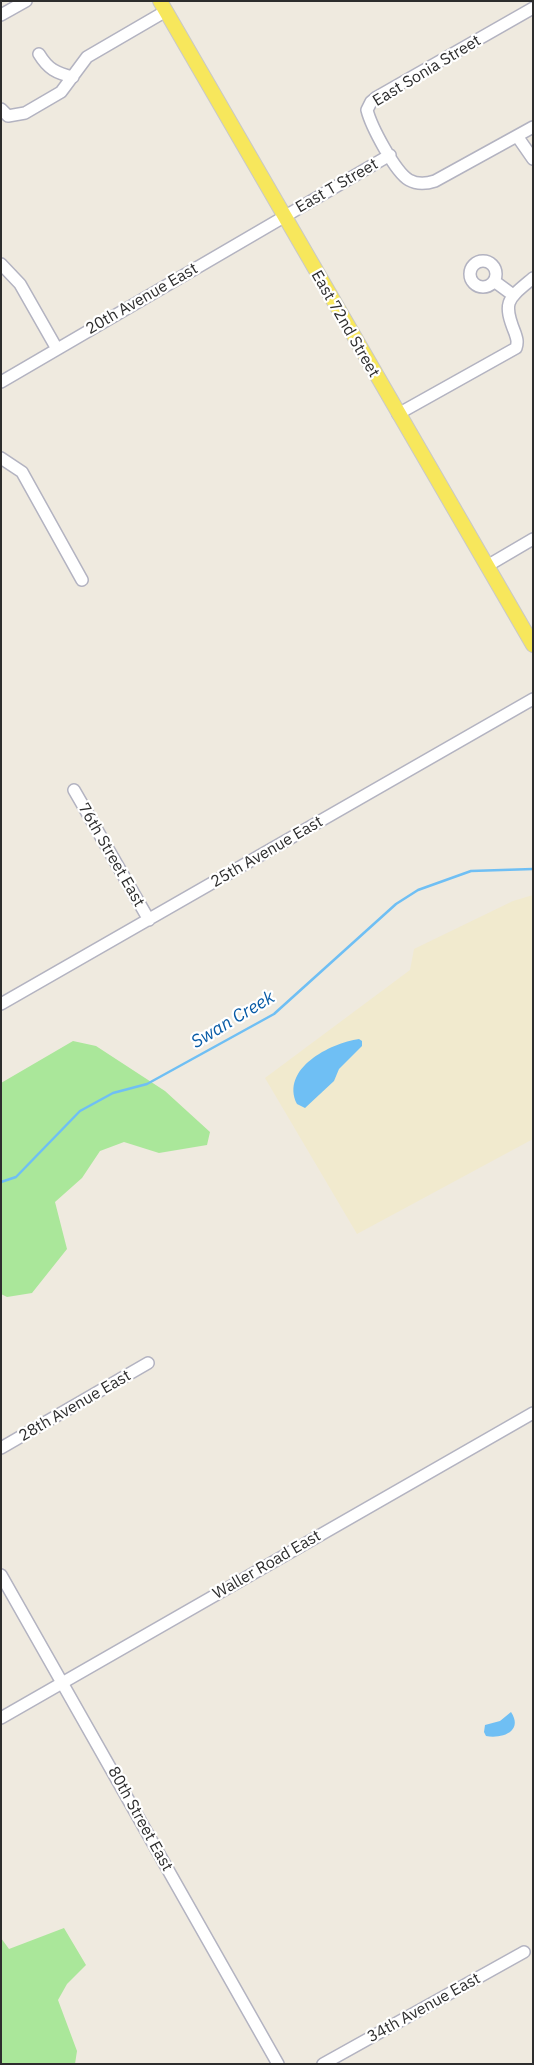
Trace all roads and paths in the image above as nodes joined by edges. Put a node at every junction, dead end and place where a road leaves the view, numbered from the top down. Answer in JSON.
{"nodes":[{"id":1,"x":26,"y":1,"type":"edge"},
{"id":2,"x":163,"y":6,"type":"edge"},
{"id":3,"x":533,"y":8,"type":"edge"},
{"id":4,"x":1,"y":15,"type":"edge"},
{"id":5,"x":38,"y":54,"type":"dead end"},
{"id":6,"x":73,"y":77,"type":"junction"},
{"id":7,"x":1,"y":109,"type":"edge"},
{"id":8,"x":533,"y":128,"type":"edge"},
{"id":9,"x":518,"y":136,"type":"junction"},
{"id":10,"x":390,"y":155,"type":"junction"},
{"id":11,"x":533,"y":160,"type":"edge"},
{"id":12,"x":284,"y":216,"type":"junction"},
{"id":13,"x":1,"y":264,"type":"edge"},
{"id":14,"x":533,"y":278,"type":"edge"},
{"id":15,"x":494,"y":281,"type":"dead end"},
{"id":16,"x":512,"y":295,"type":"junction"},
{"id":17,"x":57,"y":348,"type":"junction"},
{"id":18,"x":2,"y":380,"type":"edge"},
{"id":19,"x":398,"y":414,"type":"junction"},
{"id":20,"x":1,"y":458,"type":"edge"},
{"id":21,"x":533,"y":539,"type":"edge"},
{"id":22,"x":487,"y":566,"type":"junction"},
{"id":23,"x":82,"y":580,"type":"dead end"},
{"id":24,"x":533,"y":645,"type":"edge"},
{"id":25,"x":533,"y":699,"type":"edge"},
{"id":26,"x":74,"y":790,"type":"dead end"},
{"id":27,"x":149,"y":920,"type":"junction"},
{"id":28,"x":1,"y":1004,"type":"edge"},
{"id":29,"x":148,"y":1363,"type":"dead end"},
{"id":30,"x":533,"y":1413,"type":"edge"},
{"id":31,"x":1,"y":1448,"type":"edge"},
{"id":32,"x":1,"y":1575,"type":"edge"},
{"id":33,"x":63,"y":1681,"type":"junction"},
{"id":34,"x":1,"y":1718,"type":"edge"},
{"id":35,"x":524,"y":1952,"type":"dead end"},
{"id":36,"x":278,"y":2064,"type":"edge"},
{"id":37,"x":323,"y":2064,"type":"edge"}],
"edges":[{"from":1,"to":4,"type":"street"},
{"from":2,"to":6,"type":"street"},
{"from":2,"to":12,"type":"main road","name":"East 72nd Street"},
{"from":3,"to":10,"type":"street","name":"East Sonia Street"},
{"from":5,"to":6,"type":"street"},
{"from":6,"to":7,"type":"street"},
{"from":8,"to":9,"type":"street"},
{"from":9,"to":10,"type":"street"},
{"from":9,"to":11,"type":"street"},
{"from":10,"to":12,"type":"street","name":"East T Street"},
{"from":12,"to":17,"type":"street","name":"20th Avenue East"},
{"from":12,"to":19,"type":"main road","name":"East 72nd Street"},
{"from":13,"to":17,"type":"street"},
{"from":14,"to":16,"type":"street"},
{"from":15,"to":16,"type":"street"},
{"from":16,"to":19,"type":"street"},
{"from":17,"to":18,"type":"street","name":"20th Avenue East"},
{"from":19,"to":22,"type":"main road","name":"East 72nd Street"},
{"from":20,"to":23,"type":"street"},
{"from":21,"to":22,"type":"street"},
{"from":22,"to":24,"type":"main road","name":"East 72nd Street"},
{"from":25,"to":27,"type":"street","name":"25th Avenue East"},
{"from":26,"to":27,"type":"street","name":"76th Street East"},
{"from":27,"to":28,"type":"street","name":"25th Avenue East"},
{"from":29,"to":31,"type":"street","name":"28th Avenue East"},
{"from":30,"to":33,"type":"street","name":"Waller Road East"},
{"from":32,"to":33,"type":"street","name":"80th Street East"},
{"from":33,"to":34,"type":"street","name":"Waller Road East"},
{"from":33,"to":36,"type":"street","name":"80th Street East"},
{"from":35,"to":37,"type":"street","name":"34th Avenue East"}]}
